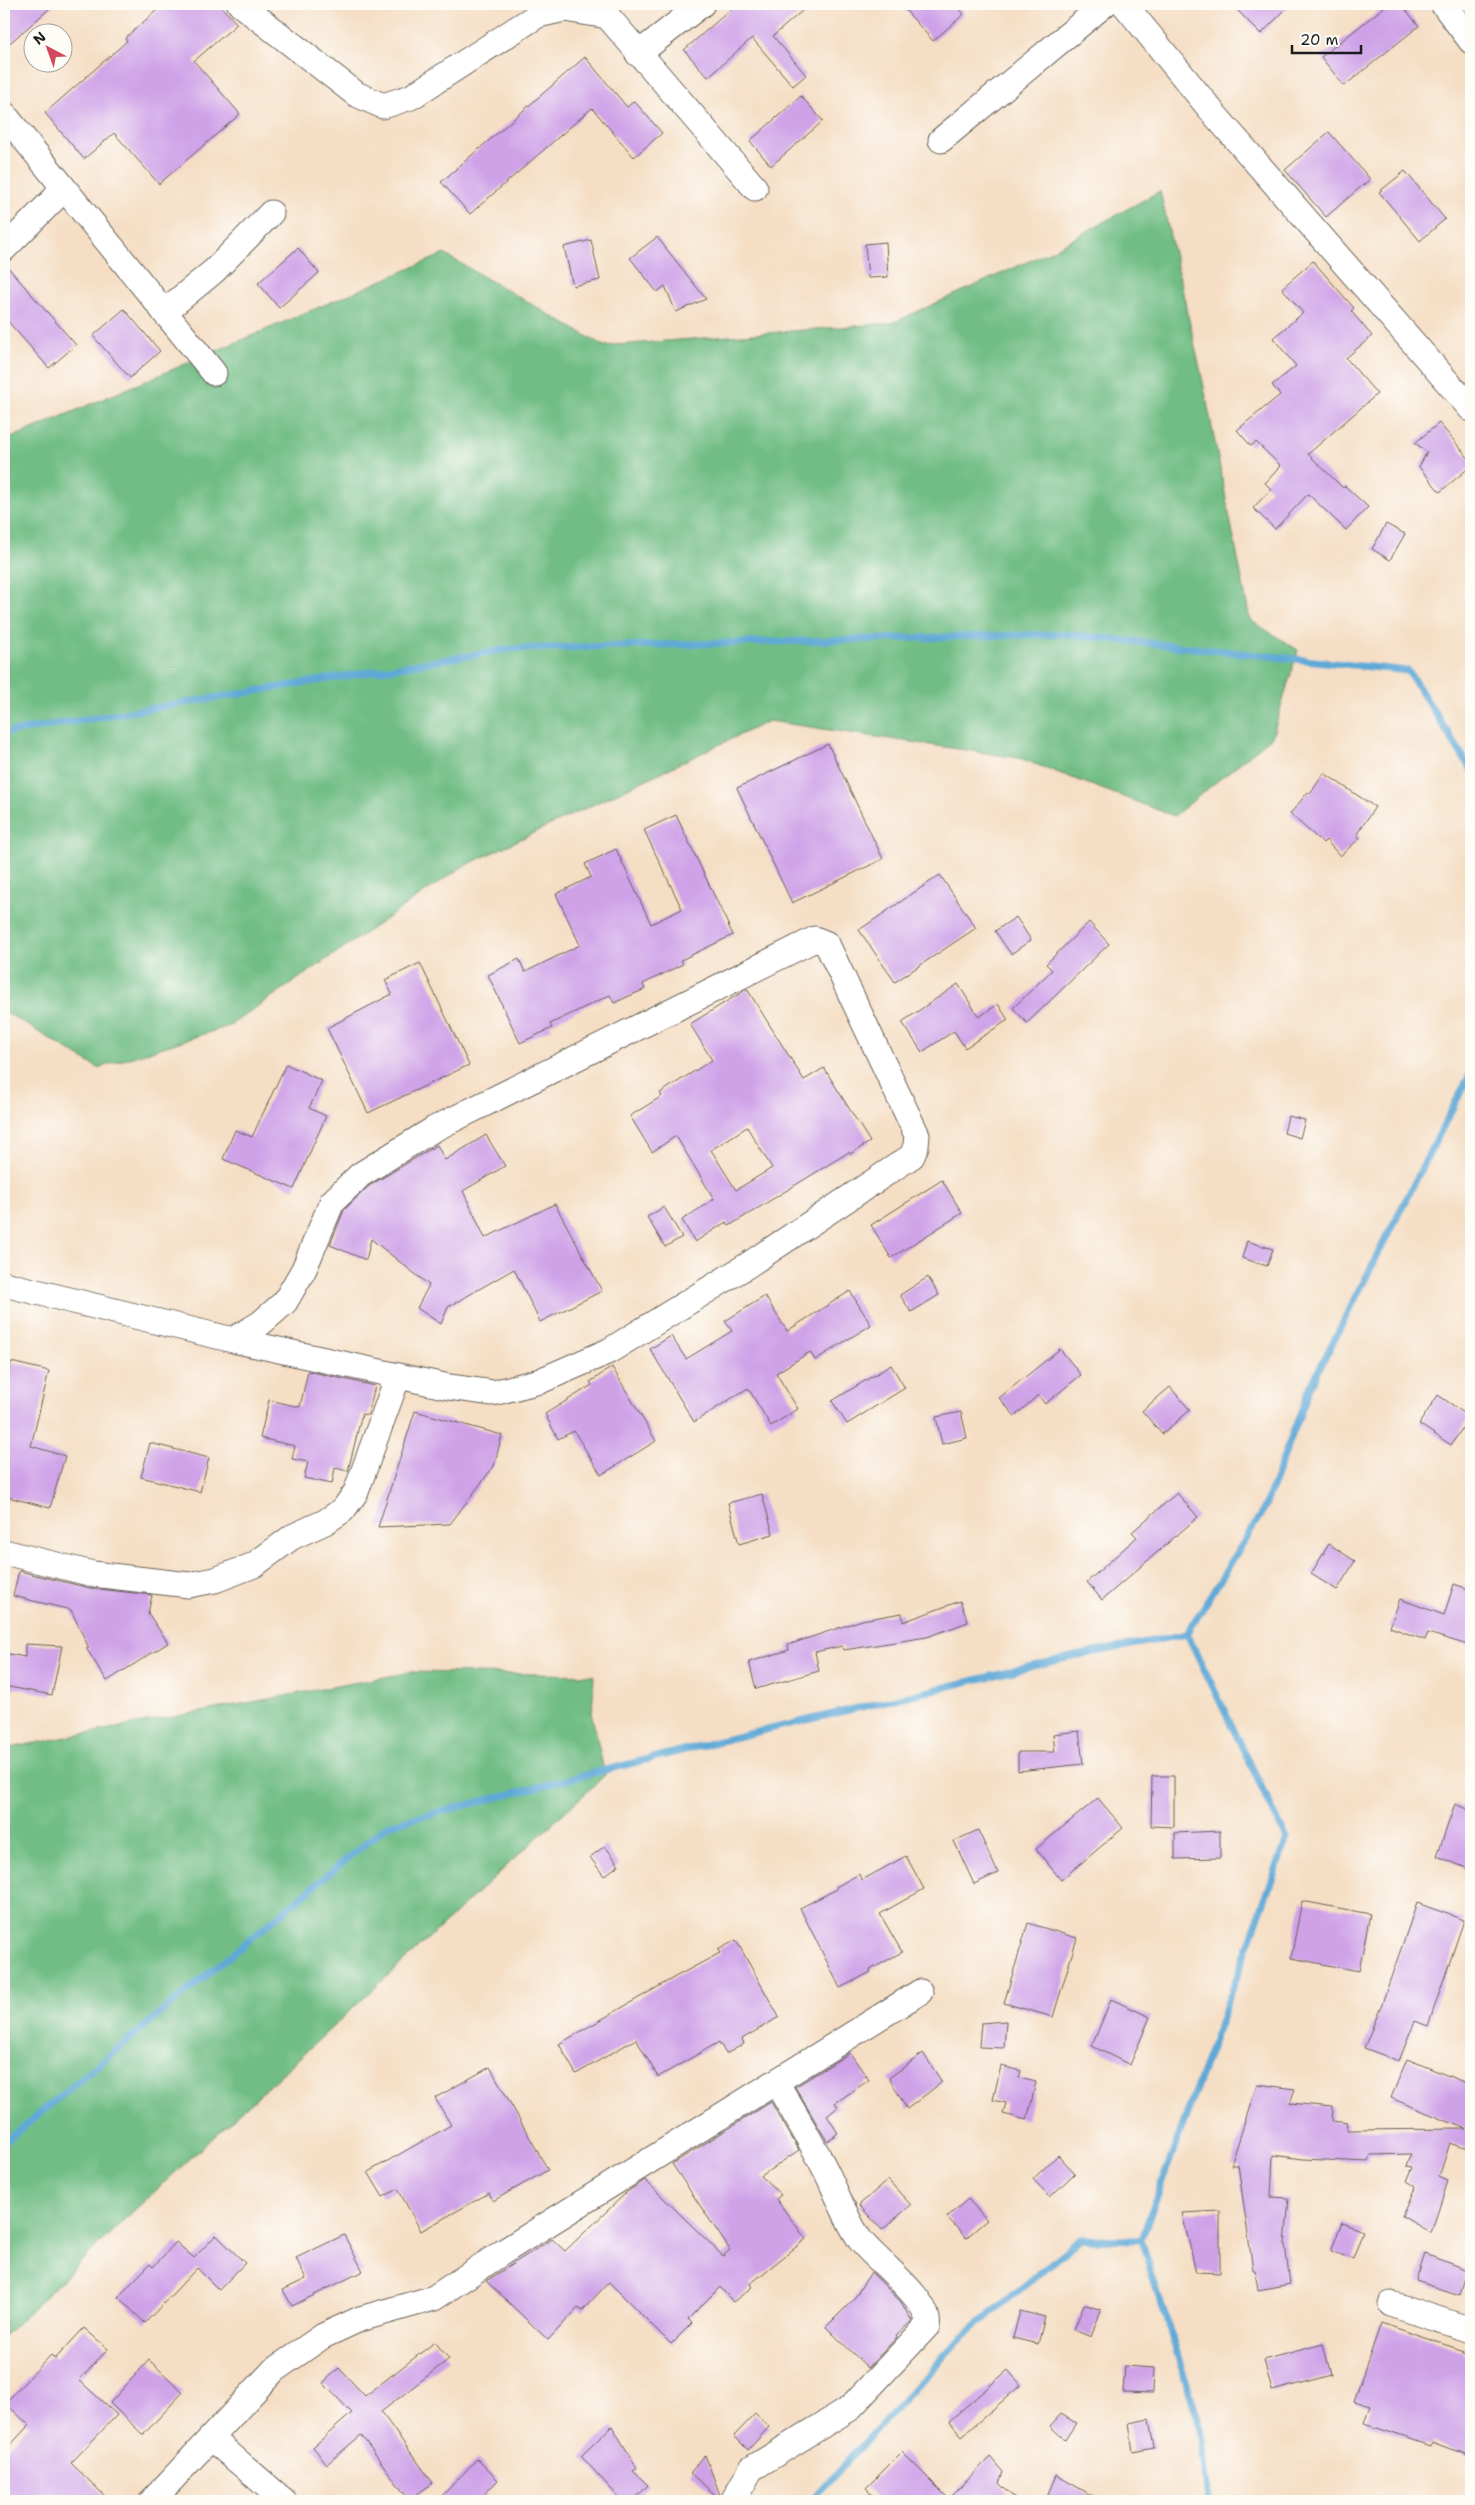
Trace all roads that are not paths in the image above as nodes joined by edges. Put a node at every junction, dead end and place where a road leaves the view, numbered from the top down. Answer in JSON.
{"nodes":[{"id":1,"x":240,"y":4,"type":"edge"},
{"id":2,"x":702,"y":4,"type":"edge"},
{"id":3,"x":1105,"y":4,"type":"edge"},
{"id":4,"x":1124,"y":4,"type":"edge"},
{"id":5,"x":1443,"y":4,"type":"edge"},
{"id":6,"x":602,"y":10,"type":"edge"},
{"id":7,"x":1471,"y":40,"type":"edge"},
{"id":8,"x":638,"y":54,"type":"junction"},
{"id":9,"x":4,"y":114,"type":"edge"},
{"id":10,"x":941,"y":140,"type":"dead end"},
{"id":11,"x":62,"y":186,"type":"junction"},
{"id":12,"x":755,"y":188,"type":"dead end"},
{"id":13,"x":271,"y":213,"type":"dead end"},
{"id":14,"x":4,"y":249,"type":"edge"},
{"id":15,"x":164,"y":312,"type":"junction"},
{"id":16,"x":214,"y":373,"type":"dead end"},
{"id":17,"x":1471,"y":409,"type":"edge"},
{"id":18,"x":4,"y":1284,"type":"edge"},
{"id":19,"x":233,"y":1340,"type":"junction"},
{"id":20,"x":398,"y":1376,"type":"junction"},
{"id":21,"x":4,"y":1552,"type":"edge"},
{"id":22,"x":920,"y":1992,"type":"dead end"},
{"id":23,"x":776,"y":2082,"type":"junction"},
{"id":24,"x":1391,"y":2304,"type":"dead end"},
{"id":25,"x":1471,"y":2330,"type":"edge"},
{"id":26,"x":211,"y":2438,"type":"junction"},
{"id":27,"x":152,"y":2501,"type":"edge"},
{"id":28,"x":284,"y":2501,"type":"edge"},
{"id":29,"x":733,"y":2501,"type":"edge"}],
"edges":[{"from":1,"to":6,"type":"street"},
{"from":2,"to":8,"type":"street"},
{"from":3,"to":10,"type":"street"},
{"from":4,"to":17,"type":"street"},
{"from":5,"to":7,"type":"street"},
{"from":6,"to":8,"type":"street"},
{"from":8,"to":12,"type":"street"},
{"from":9,"to":11,"type":"street"},
{"from":11,"to":14,"type":"street"},
{"from":11,"to":15,"type":"street"},
{"from":13,"to":15,"type":"street"},
{"from":15,"to":16,"type":"street"},
{"from":18,"to":19,"type":"street"},
{"from":19,"to":20,"type":"street"},
{"from":19,"to":20,"type":"street"},
{"from":20,"to":21,"type":"street"},
{"from":22,"to":23,"type":"street"},
{"from":23,"to":26,"type":"street"},
{"from":23,"to":29,"type":"street"},
{"from":24,"to":25,"type":"street"},
{"from":26,"to":27,"type":"street"},
{"from":26,"to":28,"type":"street"}]}
